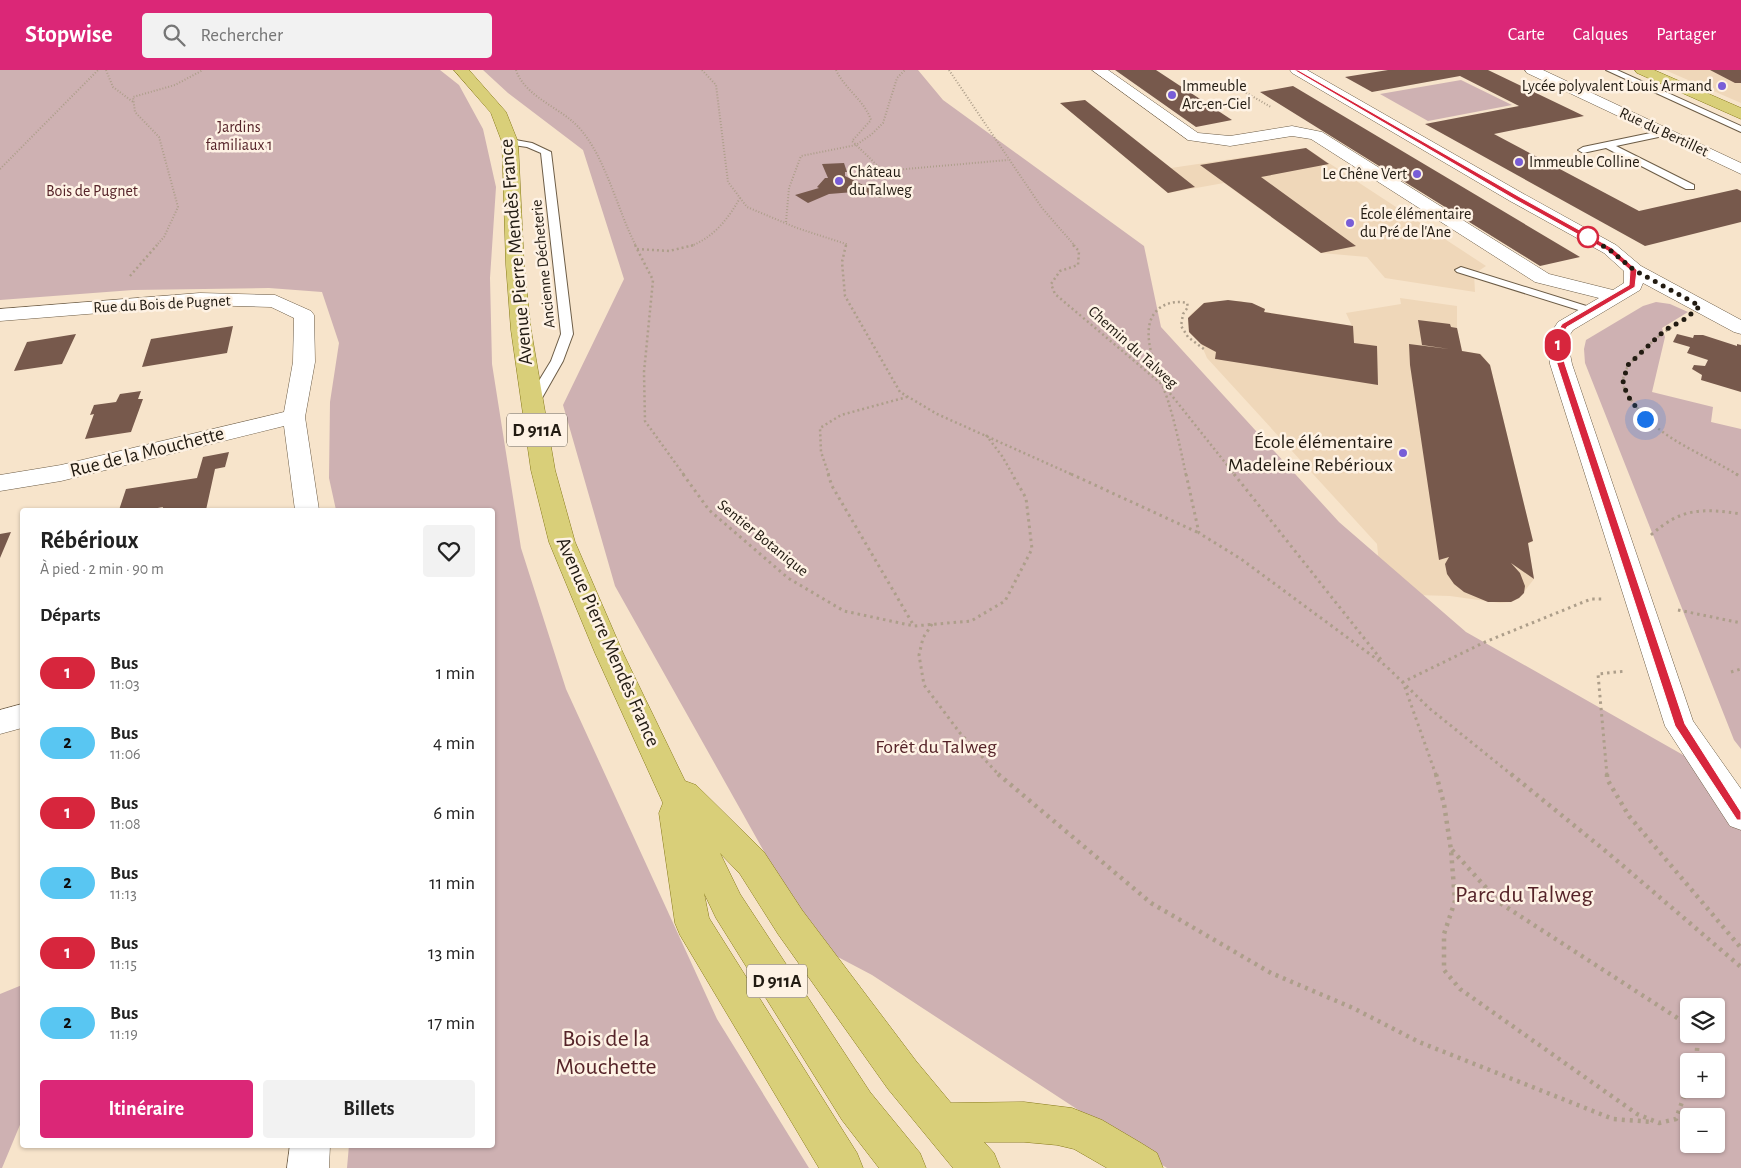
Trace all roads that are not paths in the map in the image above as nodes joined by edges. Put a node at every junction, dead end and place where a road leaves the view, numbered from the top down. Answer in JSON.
{"nodes":[{"id":1,"x":461,"y":70,"type":"edge"},
{"id":2,"x":1099,"y":70,"type":"edge"},
{"id":3,"x":1297,"y":70,"type":"edge"},
{"id":4,"x":1532,"y":70,"type":"edge"},
{"id":5,"x":1610,"y":70,"type":"edge"},
{"id":6,"x":1642,"y":70,"type":"edge"},
{"id":7,"x":1741,"y":114,"type":"edge"},
{"id":8,"x":1741,"y":129,"type":"edge"},
{"id":9,"x":1665,"y":133,"type":"junction"},
{"id":10,"x":510,"y":142,"type":"junction"},
{"id":11,"x":1607,"y":145,"type":"junction"},
{"id":12,"x":1583,"y":150,"type":"dead end"},
{"id":13,"x":1741,"y":169,"type":"edge"},
{"id":14,"x":1690,"y":188,"type":"dead end"},
{"id":15,"x":1461,"y":270,"type":"dead end"},
{"id":16,"x":1634,"y":270,"type":"junction"},
{"id":17,"x":1614,"y":296,"type":"junction"},
{"id":18,"x":1592,"y":311,"type":"junction"},
{"id":19,"x":0,"y":315,"type":"edge"},
{"id":20,"x":1741,"y":328,"type":"edge"},
{"id":21,"x":533,"y":402,"type":"junction"},
{"id":22,"x":294,"y":417,"type":"junction"},
{"id":23,"x":0,"y":483,"type":"edge"},
{"id":24,"x":307,"y":508,"type":"edge"},
{"id":25,"x":20,"y":717,"type":"edge"},
{"id":26,"x":0,"y":722,"type":"edge"},
{"id":27,"x":671,"y":782,"type":"junction"},
{"id":28,"x":1741,"y":816,"type":"edge"},
{"id":29,"x":942,"y":1123,"type":"junction"},
{"id":30,"x":310,"y":1148,"type":"edge"},
{"id":31,"x":308,"y":1168,"type":"edge"},
{"id":32,"x":842,"y":1168,"type":"edge"},
{"id":33,"x":905,"y":1168,"type":"edge"},
{"id":34,"x":979,"y":1168,"type":"edge"},
{"id":35,"x":1142,"y":1168,"type":"edge"}],
"edges":[{"from":1,"to":10,"type":"main road","name":"Avenue Pierre Mendès France","number":"D 911A"},
{"from":2,"to":17,"type":"street"},
{"from":3,"to":16,"type":"street"},
{"from":4,"to":9,"type":"street","name":"Rue du Bertillet"},
{"from":5,"to":8,"type":"lane"},
{"from":6,"to":7,"type":"main road"},
{"from":9,"to":11,"type":"lane"},
{"from":9,"to":13,"type":"street","name":"Rue du Bertillet"},
{"from":10,"to":21,"type":"main road","name":"Avenue Pierre Mendès France","number":"D 911A"},
{"from":10,"to":21,"type":"lane","name":"Ancienne Décheterie"},
{"from":11,"to":12,"type":"lane"},
{"from":11,"to":14,"type":"lane"},
{"from":15,"to":18,"type":"lane"},
{"from":16,"to":17,"type":"street"},
{"from":16,"to":20,"type":"street"},
{"from":17,"to":18,"type":"street"},
{"from":18,"to":28,"type":"street"},
{"from":19,"to":22,"type":"street","name":"Rue du Bois de Pugnet"},
{"from":21,"to":27,"type":"main road","name":"Avenue Pierre Mendès France","number":"D 911A"},
{"from":22,"to":23,"type":"street","name":"Rue de la Mouchette"},
{"from":22,"to":24,"type":"street","name":"Rue du Bois de Pugnet"},
{"from":25,"to":26,"type":"street"},
{"from":27,"to":29,"type":"main road","name":"Avenue Pierre Mendès France","number":"D 911A"},
{"from":27,"to":32,"type":"main road"},
{"from":27,"to":33,"type":"main road","name":"Avenue Pierre Mendès France","number":"D 911A"},
{"from":29,"to":34,"type":"main road","name":"Avenue Pierre Mendès France","number":"D 911A"},
{"from":29,"to":35,"type":"main road"},
{"from":30,"to":31,"type":"street"}]}
